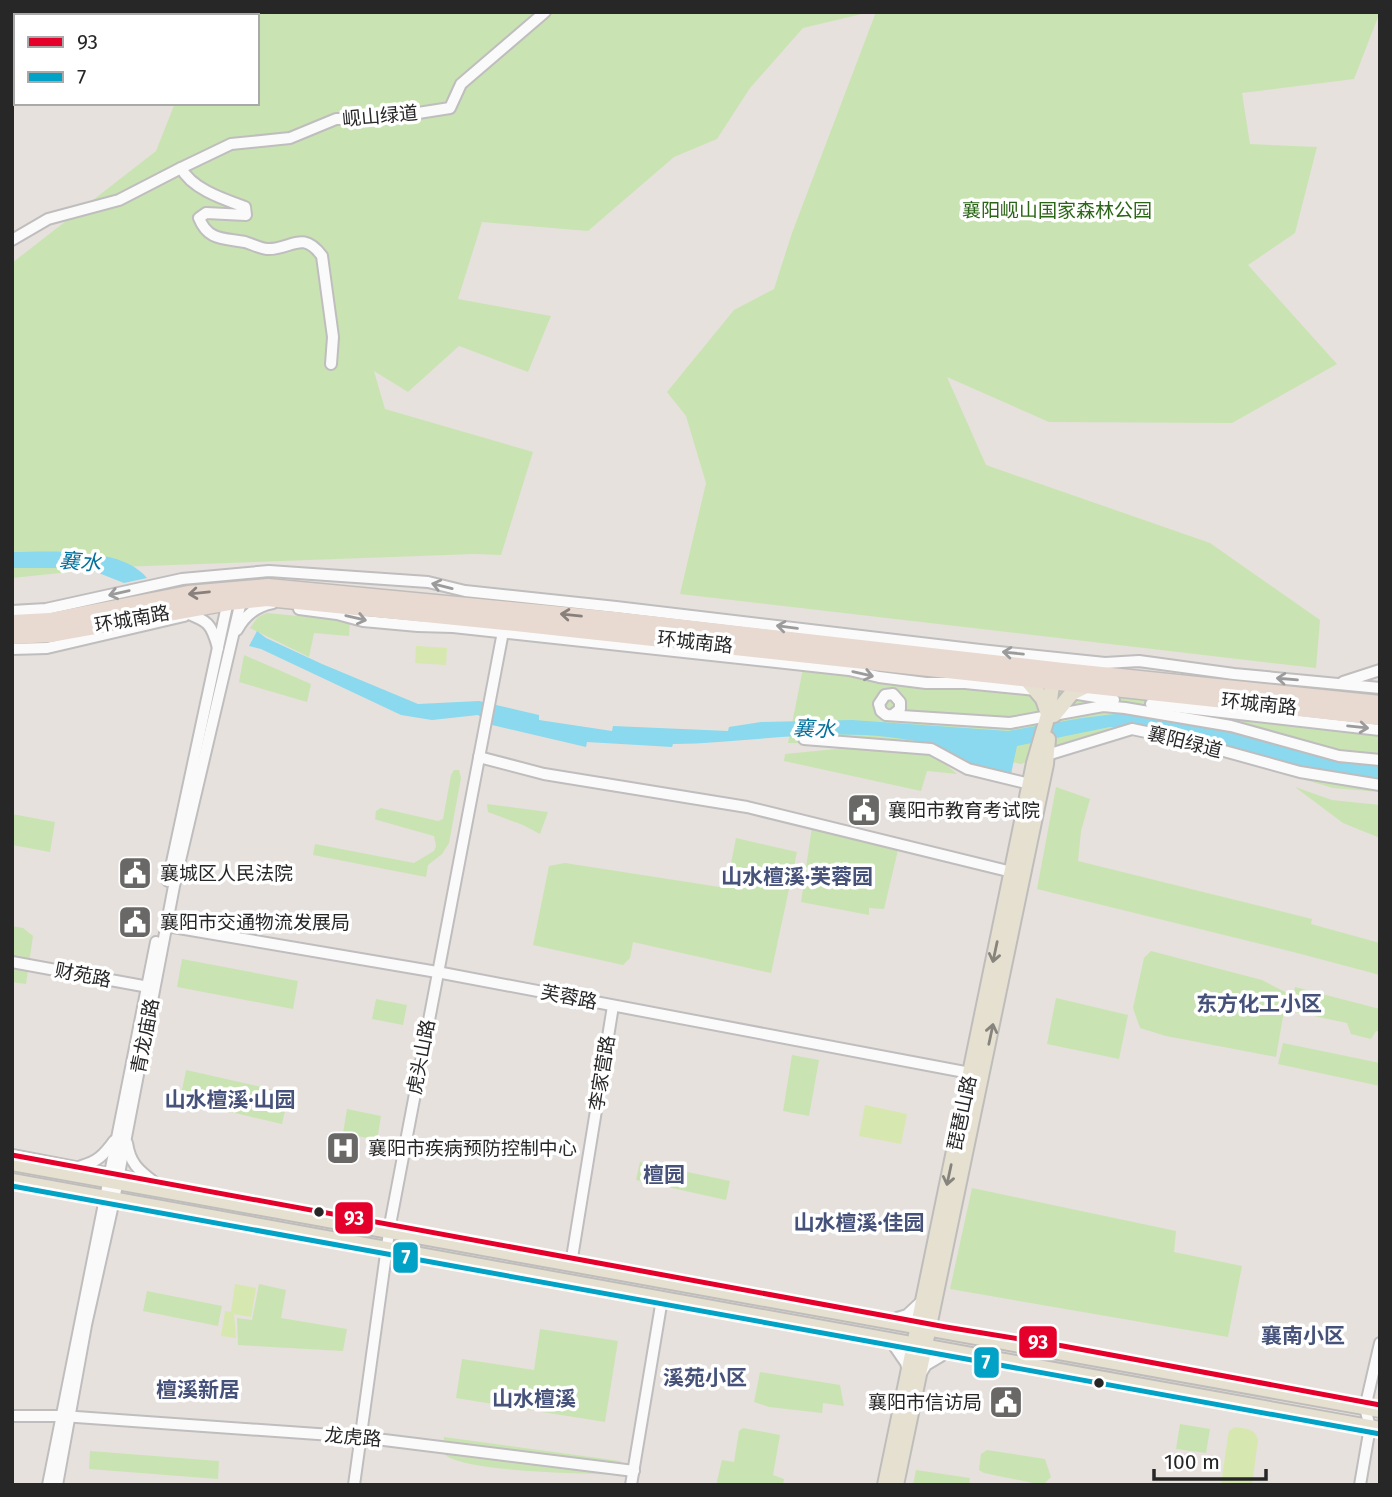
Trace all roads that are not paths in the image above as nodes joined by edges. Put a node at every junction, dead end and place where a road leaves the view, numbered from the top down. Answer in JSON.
{"nodes":[{"id":1,"x":545,"y":12,"type":"edge"},
{"id":2,"x":181,"y":168,"type":"junction"},
{"id":3,"x":12,"y":240,"type":"edge"},
{"id":4,"x":331,"y":364,"type":"dead end"},
{"id":5,"x":236,"y":596,"type":"junction"},
{"id":6,"x":288,"y":600,"type":"junction"},
{"id":7,"x":264,"y":604,"type":"junction"},
{"id":8,"x":12,"y":611,"type":"edge"},
{"id":9,"x":184,"y":613,"type":"junction"},
{"id":10,"x":506,"y":615,"type":"junction"},
{"id":11,"x":12,"y":623,"type":"edge"},
{"id":12,"x":12,"y":636,"type":"edge"},
{"id":13,"x":231,"y":642,"type":"junction"},
{"id":14,"x":12,"y":649,"type":"edge"},
{"id":15,"x":218,"y":651,"type":"junction"},
{"id":16,"x":1380,"y":670,"type":"edge"},
{"id":17,"x":1063,"y":675,"type":"junction"},
{"id":18,"x":1340,"y":683,"type":"junction"},
{"id":19,"x":1032,"y":685,"type":"junction"},
{"id":20,"x":1380,"y":688,"type":"edge"},
{"id":21,"x":1321,"y":697,"type":"junction"},
{"id":22,"x":1380,"y":704,"type":"edge"},
{"id":23,"x":889,"y":714,"type":"dead end"},
{"id":24,"x":1051,"y":715,"type":"junction"},
{"id":25,"x":1380,"y":717,"type":"edge"},
{"id":26,"x":1380,"y":730,"type":"edge"},
{"id":27,"x":804,"y":738,"type":"dead end"},
{"id":28,"x":1045,"y":747,"type":"junction"},
{"id":29,"x":479,"y":757,"type":"junction"},
{"id":30,"x":1380,"y":760,"type":"edge"},
{"id":31,"x":1030,"y":784,"type":"junction"},
{"id":32,"x":1380,"y":785,"type":"edge"},
{"id":33,"x":1012,"y":872,"type":"junction"},
{"id":34,"x":167,"y":926,"type":"junction"},
{"id":35,"x":12,"y":962,"type":"edge"},
{"id":36,"x":437,"y":972,"type":"junction"},
{"id":37,"x":151,"y":988,"type":"junction"},
{"id":38,"x":614,"y":1006,"type":"junction"},
{"id":39,"x":970,"y":1073,"type":"junction"},
{"id":40,"x":122,"y":1136,"type":"junction"},
{"id":41,"x":12,"y":1155,"type":"edge"},
{"id":42,"x":12,"y":1163,"type":"edge"},
{"id":43,"x":76,"y":1167,"type":"junction"},
{"id":44,"x":113,"y":1178,"type":"junction"},
{"id":45,"x":154,"y":1182,"type":"junction"},
{"id":46,"x":12,"y":1184,"type":"edge"},
{"id":47,"x":109,"y":1201,"type":"junction"},
{"id":48,"x":389,"y":1228,"type":"junction"},
{"id":49,"x":385,"y":1252,"type":"junction"},
{"id":50,"x":571,"y":1261,"type":"junction"},
{"id":51,"x":929,"y":1301,"type":"junction"},
{"id":52,"x":662,"y":1302,"type":"junction"},
{"id":53,"x":897,"y":1318,"type":"junction"},
{"id":54,"x":924,"y":1326,"type":"junction"},
{"id":55,"x":946,"y":1327,"type":"junction"},
{"id":56,"x":1380,"y":1343,"type":"edge"},
{"id":57,"x":895,"y":1348,"type":"junction"},
{"id":58,"x":919,"y":1349,"type":"junction"},
{"id":59,"x":941,"y":1356,"type":"junction"},
{"id":60,"x":914,"y":1375,"type":"junction"},
{"id":61,"x":1365,"y":1405,"type":"junction"},
{"id":62,"x":1380,"y":1405,"type":"edge"},
{"id":63,"x":1380,"y":1413,"type":"edge"},
{"id":64,"x":12,"y":1416,"type":"edge"},
{"id":65,"x":67,"y":1416,"type":"junction"},
{"id":66,"x":1375,"y":1430,"type":"edge"},
{"id":67,"x":360,"y":1437,"type":"junction"},
{"id":68,"x":634,"y":1471,"type":"junction"},
{"id":69,"x":48,"y":1485,"type":"edge"},
{"id":70,"x":57,"y":1485,"type":"edge"},
{"id":71,"x":354,"y":1485,"type":"edge"},
{"id":72,"x":632,"y":1485,"type":"edge"},
{"id":73,"x":885,"y":1485,"type":"edge"},
{"id":74,"x":896,"y":1485,"type":"edge"},
{"id":75,"x":1360,"y":1485,"type":"edge"}],
"edges":[{"from":1,"to":2,"type":"street","name":"岘山绿道"},
{"from":2,"to":3,"type":"street"},
{"from":2,"to":4,"type":"street"},
{"from":5,"to":6,"type":"highway","name":"环城南路"},
{"from":5,"to":9,"type":"highway","name":"环城南路"},
{"from":5,"to":10,"type":"highway","name":"环城南路"},
{"from":5,"to":11,"type":"highway","name":"环城南路","one_way":true},
{"from":5,"to":13,"type":"street","name":"青龙庙路"},
{"from":5,"to":15,"type":"street","name":"青龙庙路"},
{"from":6,"to":7,"type":"street"},
{"from":6,"to":10,"type":"highway","name":"环城南路"},
{"from":7,"to":10,"type":"street","one_way":true},
{"from":7,"to":13,"type":"street"},
{"from":10,"to":8,"type":"street","one_way":true},
{"from":9,"to":12,"type":"highway","name":"环城南路"},
{"from":9,"to":14,"type":"street"},
{"from":9,"to":15,"type":"street"},
{"from":17,"to":10,"type":"highway","name":"环城南路","one_way":true},
{"from":10,"to":19,"type":"highway","name":"环城南路","one_way":true},
{"from":10,"to":29,"type":"street","name":"虎头山路"},
{"from":13,"to":34,"type":"street","name":"青龙庙路"},
{"from":15,"to":37,"type":"street","name":"青龙庙路"},
{"from":16,"to":18,"type":"street"},
{"from":18,"to":17,"type":"street","one_way":true},
{"from":17,"to":19,"type":"highway","name":"环城南路"},
{"from":17,"to":21,"type":"highway","name":"环城南路"},
{"from":17,"to":24,"type":"main road"},
{"from":17,"to":24,"type":"main road"},
{"from":17,"to":25,"type":"highway","name":"环城南路"},
{"from":17,"to":26,"type":"street","one_way":true},
{"from":18,"to":20,"type":"street"},
{"from":18,"to":21,"type":"street"},
{"from":19,"to":24,"type":"main road"},
{"from":21,"to":22,"type":"highway","name":"环城南路"},
{"from":23,"to":24,"type":"street","name":"襄阳绿道"},
{"from":24,"to":28,"type":"main road"},
{"from":24,"to":30,"type":"street","name":"襄阳绿道"},
{"from":27,"to":31,"type":"street"},
{"from":28,"to":31,"type":"main road","name":"琵琶山路"},
{"from":28,"to":32,"type":"street","name":"襄阳绿道"},
{"from":51,"to":28,"type":"main road","name":"琵琶山路","one_way":true},
{"from":29,"to":33,"type":"street"},
{"from":29,"to":36,"type":"street","name":"虎头山路"},
{"from":31,"to":33,"type":"main road","name":"琵琶山路"},
{"from":33,"to":39,"type":"main road","name":"琵琶山路","one_way":true},
{"from":34,"to":36,"type":"street","name":"芙蓉路"},
{"from":34,"to":37,"type":"street","name":"青龙庙路"},
{"from":35,"to":37,"type":"street","name":"财苑路"},
{"from":36,"to":38,"type":"street","name":"芙蓉路"},
{"from":36,"to":48,"type":"street","name":"虎头山路"},
{"from":37,"to":40,"type":"street","name":"青龙庙路"},
{"from":38,"to":39,"type":"street","name":"芙蓉路"},
{"from":38,"to":50,"type":"street","name":"李家营路"},
{"from":39,"to":51,"type":"main road","name":"琵琶山路","one_way":true},
{"from":40,"to":43,"type":"street"},
{"from":40,"to":44,"type":"street","name":"青龙庙路"},
{"from":40,"to":45,"type":"street"},
{"from":41,"to":43,"type":"street"},
{"from":42,"to":44,"type":"main road"},
{"from":43,"to":44,"type":"street"},
{"from":44,"to":45,"type":"street"},
{"from":44,"to":47,"type":"street","name":"青龙庙路"},
{"from":44,"to":48,"type":"main road"},
{"from":45,"to":48,"type":"street"},
{"from":46,"to":47,"type":"main road"},
{"from":47,"to":49,"type":"main road"},
{"from":47,"to":65,"type":"street","name":"青龙庙路"},
{"from":48,"to":49,"type":"street","name":"虎头山路"},
{"from":48,"to":50,"type":"main road"},
{"from":49,"to":52,"type":"main road"},
{"from":49,"to":67,"type":"street","name":"虎头山路"},
{"from":50,"to":53,"type":"street"},
{"from":50,"to":54,"type":"main road"},
{"from":51,"to":53,"type":"street"},
{"from":51,"to":54,"type":"main road","name":"琵琶山路"},
{"from":51,"to":55,"type":"street"},
{"from":52,"to":57,"type":"street"},
{"from":52,"to":58,"type":"main road"},
{"from":52,"to":68,"type":"street"},
{"from":53,"to":54,"type":"street"},
{"from":54,"to":55,"type":"street"},
{"from":54,"to":58,"type":"main road","name":"琵琶山路"},
{"from":54,"to":61,"type":"main road"},
{"from":55,"to":61,"type":"street"},
{"from":56,"to":61,"type":"street"},
{"from":57,"to":58,"type":"street"},
{"from":57,"to":60,"type":"street"},
{"from":58,"to":59,"type":"street"},
{"from":58,"to":60,"type":"main road","name":"琵琶山路"},
{"from":58,"to":66,"type":"main road"},
{"from":59,"to":60,"type":"street"},
{"from":59,"to":66,"type":"street"},
{"from":60,"to":73,"type":"main road","name":"琵琶山路"},
{"from":60,"to":74,"type":"main road","name":"琵琶山路"},
{"from":61,"to":62,"type":"street"},
{"from":61,"to":63,"type":"main road"},
{"from":61,"to":66,"type":"street"},
{"from":63,"to":66,"type":"street"},
{"from":64,"to":65,"type":"street","name":"龙虎路"},
{"from":65,"to":67,"type":"street","name":"龙虎路"},
{"from":65,"to":69,"type":"street","name":"青龙庙路"},
{"from":65,"to":70,"type":"street","name":"青龙庙路"},
{"from":66,"to":75,"type":"street"},
{"from":67,"to":68,"type":"street","name":"龙虎路"},
{"from":67,"to":71,"type":"street","name":"虎头山路"},
{"from":68,"to":72,"type":"street"}]}
